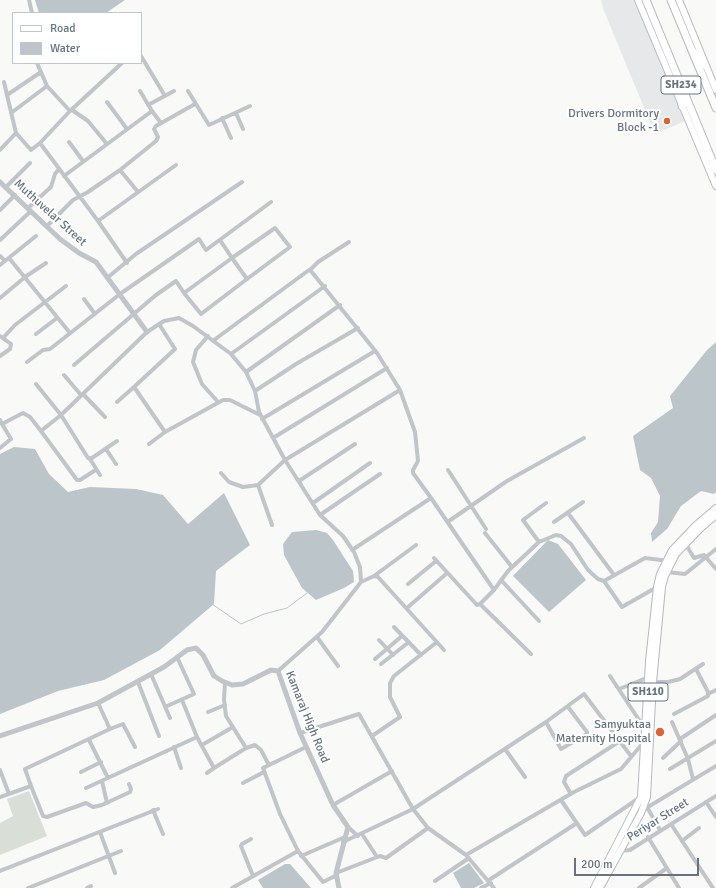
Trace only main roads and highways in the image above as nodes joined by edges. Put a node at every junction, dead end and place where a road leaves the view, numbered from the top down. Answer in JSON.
{"nodes":[{"id":1,"x":638,"y":0,"type":"edge"},
{"id":2,"x":646,"y":0,"type":"edge"},
{"id":3,"x":672,"y":0,"type":"edge"},
{"id":4,"x":679,"y":0,"type":"edge"},
{"id":5,"x":691,"y":46,"type":"junction"},
{"id":6,"x":705,"y":65,"type":"junction"},
{"id":7,"x":678,"y":78,"type":"junction"},
{"id":8,"x":716,"y":90,"type":"edge"},
{"id":9,"x":682,"y":106,"type":"junction"},
{"id":10,"x":716,"y":108,"type":"edge"},
{"id":11,"x":716,"y":170,"type":"edge"},
{"id":12,"x":716,"y":186,"type":"edge"},
{"id":13,"x":716,"y":508,"type":"edge"},
{"id":14,"x":716,"y":515,"type":"edge"},
{"id":15,"x":668,"y":560,"type":"junction"},
{"id":16,"x":651,"y":679,"type":"junction"},
{"id":17,"x":617,"y":851,"type":"junction"},
{"id":18,"x":602,"y":885,"type":"edge"},
{"id":19,"x":594,"y":888,"type":"edge"}],
"edges":[{"from":1,"to":9,"type":"main road"},
{"from":2,"to":7,"type":"highway","number":"SH234"},
{"from":3,"to":5,"type":"highway","number":"SH234"},
{"from":4,"to":6,"type":"main road"},
{"from":5,"to":6,"type":"highway"},
{"from":5,"to":10,"type":"highway","number":"SH234"},
{"from":6,"to":8,"type":"main road"},
{"from":7,"to":9,"type":"highway"},
{"from":7,"to":11,"type":"highway","number":"SH234"},
{"from":9,"to":12,"type":"main road"},
{"from":13,"to":15,"type":"main road","number":"SH110"},
{"from":14,"to":15,"type":"main road","number":"SH110"},
{"from":15,"to":16,"type":"main road","number":"SH110"},
{"from":15,"to":16,"type":"main road","number":"SH110"},
{"from":16,"to":17,"type":"main road","number":"SH110"},
{"from":16,"to":17,"type":"main road","number":"SH110"},
{"from":17,"to":18,"type":"main road","number":"SH110"},
{"from":18,"to":19,"type":"main road","number":"SH110"}]}
